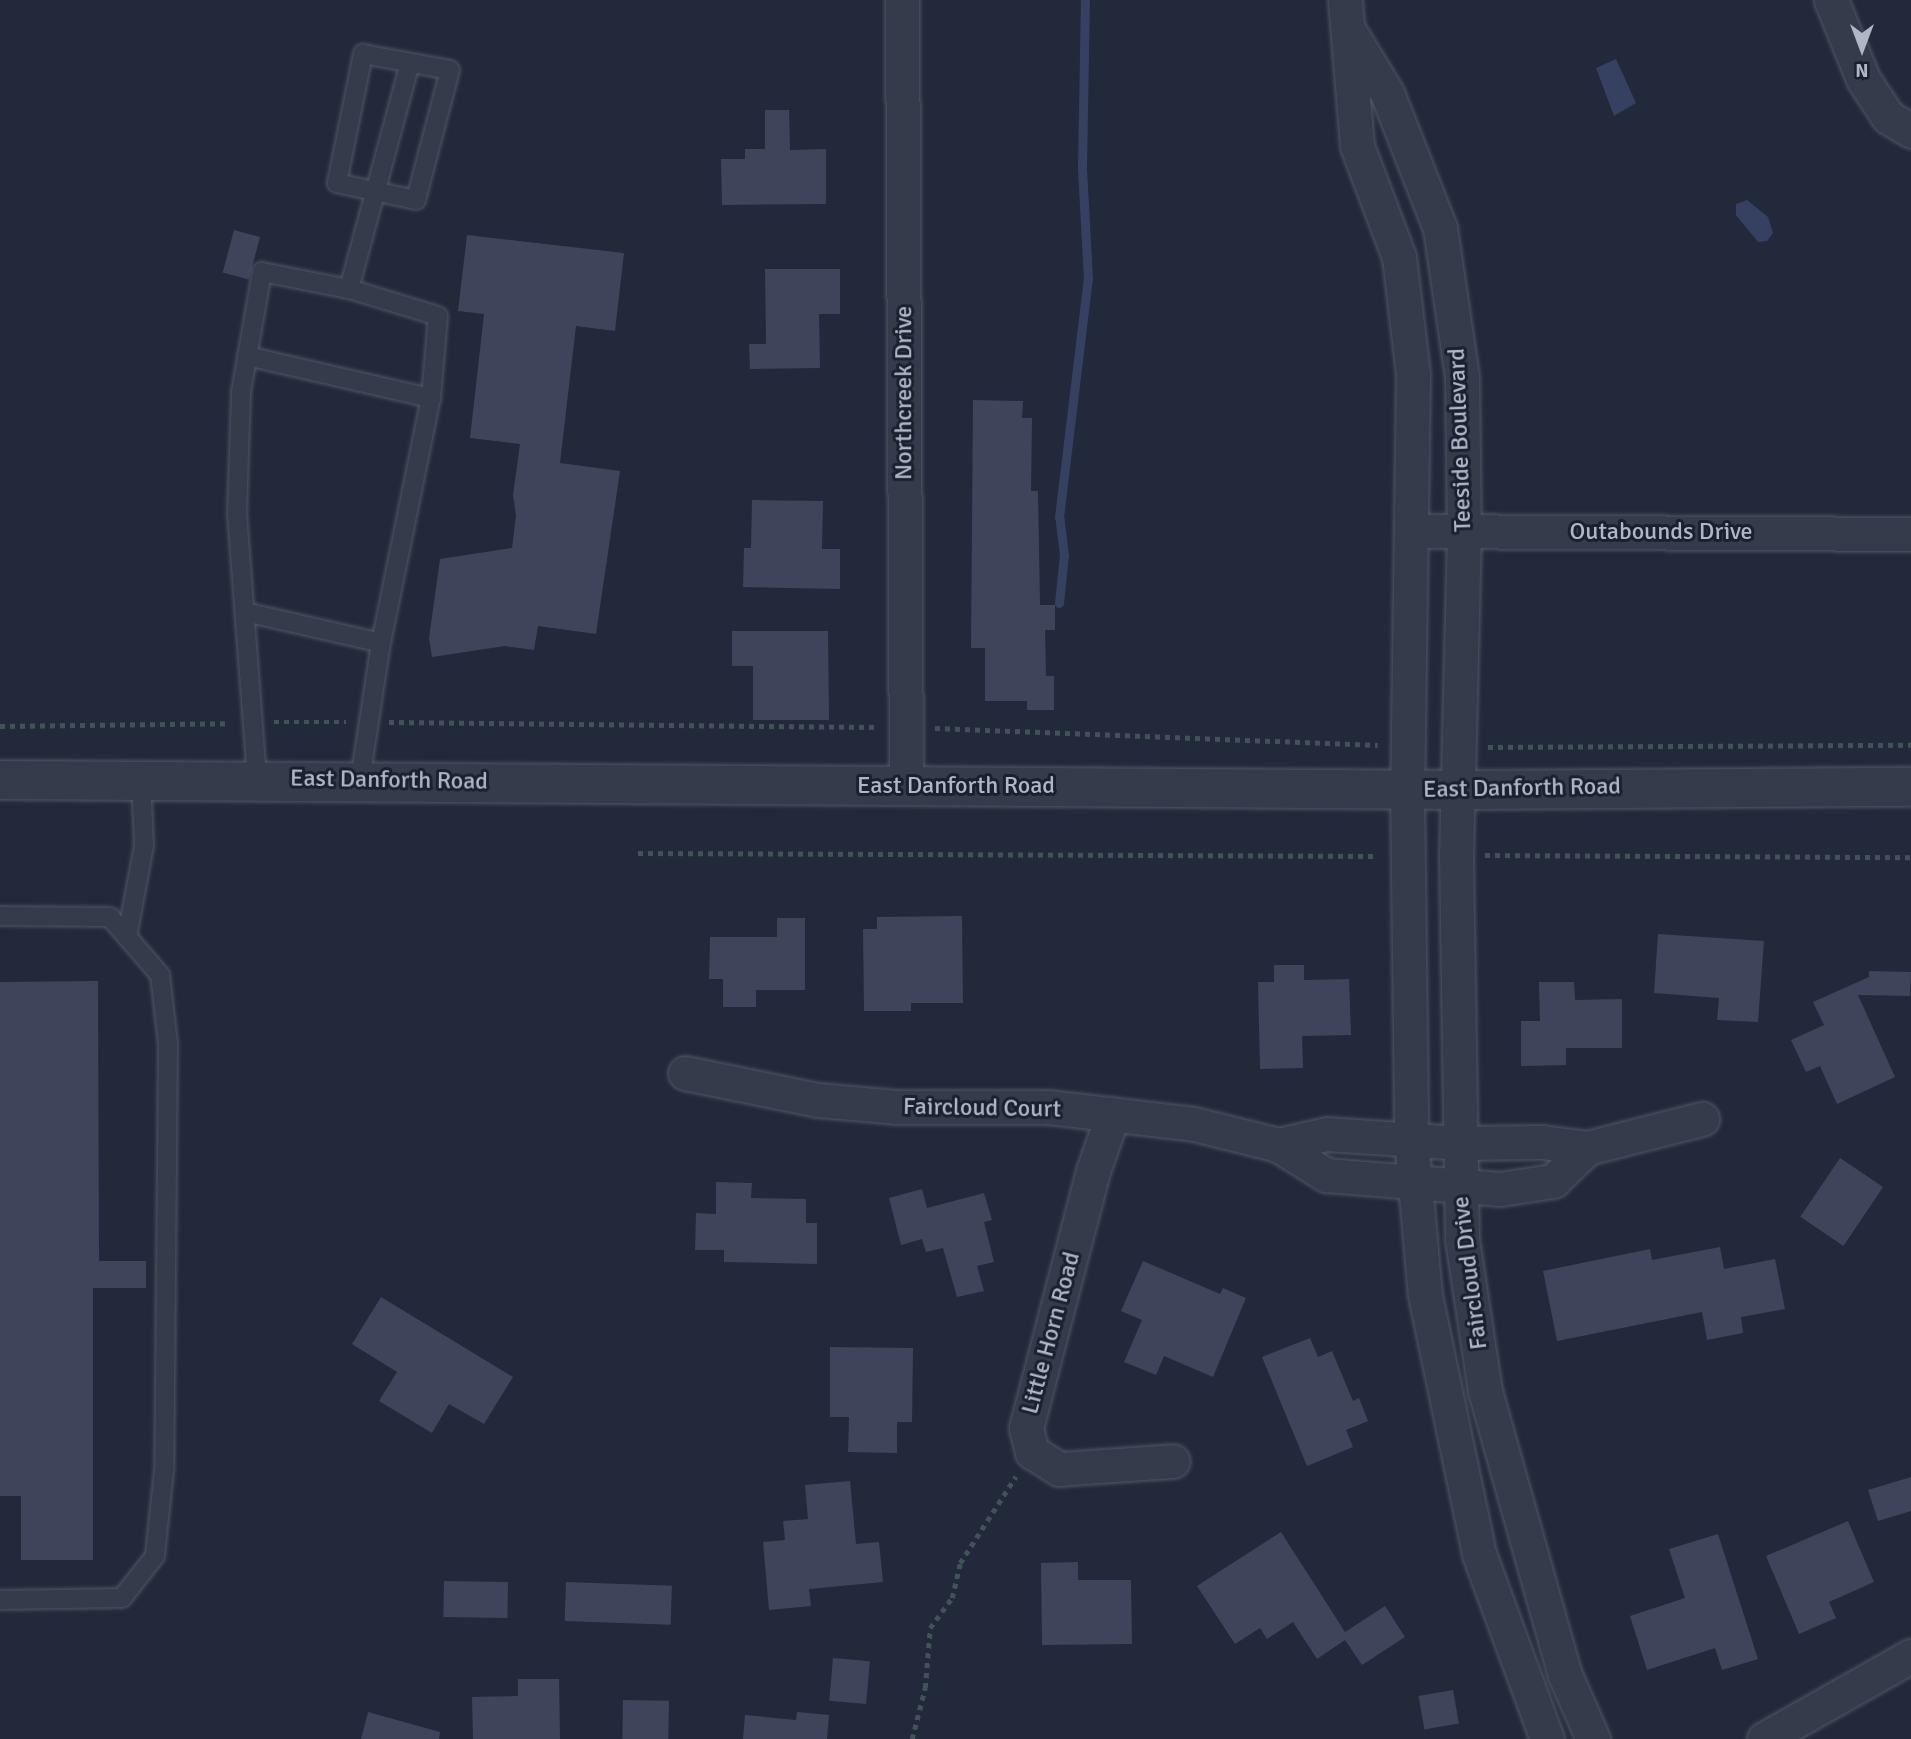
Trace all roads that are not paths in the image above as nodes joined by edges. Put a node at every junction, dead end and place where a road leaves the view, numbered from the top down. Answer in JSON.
{"nodes":[{"id":1,"x":902,"y":0,"type":"edge"},
{"id":2,"x":1831,"y":0,"type":"edge"},
{"id":3,"x":1346,"y":15,"type":"edge"},
{"id":4,"x":410,"y":63,"type":"junction"},
{"id":5,"x":1911,"y":131,"type":"edge"},
{"id":6,"x":375,"y":192,"type":"junction"},
{"id":7,"x":349,"y":289,"type":"junction"},
{"id":8,"x":247,"y":356,"type":"junction"},
{"id":9,"x":431,"y":398,"type":"junction"},
{"id":10,"x":1411,"y":531,"type":"junction"},
{"id":11,"x":1464,"y":531,"type":"junction"},
{"id":12,"x":1911,"y":534,"type":"edge"},
{"id":13,"x":244,"y":612,"type":"junction"},
{"id":14,"x":381,"y":643,"type":"junction"},
{"id":15,"x":141,"y":779,"type":"junction"},
{"id":16,"x":257,"y":779,"type":"junction"},
{"id":17,"x":0,"y":780,"type":"edge"},
{"id":18,"x":360,"y":780,"type":"junction"},
{"id":19,"x":906,"y":785,"type":"junction"},
{"id":20,"x":1911,"y":787,"type":"edge"},
{"id":21,"x":1407,"y":789,"type":"junction"},
{"id":22,"x":1461,"y":790,"type":"junction"},
{"id":23,"x":0,"y":916,"type":"edge"},
{"id":24,"x":127,"y":937,"type":"junction"},
{"id":25,"x":685,"y":1073,"type":"dead end"},
{"id":26,"x":1113,"y":1114,"type":"junction"},
{"id":27,"x":1702,"y":1119,"type":"dead end"},
{"id":28,"x":1411,"y":1139,"type":"junction"},
{"id":29,"x":1458,"y":1143,"type":"junction"},
{"id":30,"x":1278,"y":1145,"type":"junction"},
{"id":31,"x":1587,"y":1148,"type":"junction"},
{"id":32,"x":1413,"y":1182,"type":"junction"},
{"id":33,"x":1460,"y":1186,"type":"junction"},
{"id":34,"x":1173,"y":1461,"type":"dead end"},
{"id":35,"x":0,"y":1600,"type":"edge"},
{"id":36,"x":1911,"y":1656,"type":"edge"},
{"id":37,"x":1547,"y":1739,"type":"edge"},
{"id":38,"x":1594,"y":1739,"type":"edge"},
{"id":39,"x":1764,"y":1739,"type":"edge"}],
"edges":[{"from":1,"to":19,"type":"street","name":"Northcreek Drive"},
{"from":2,"to":5,"type":"street"},
{"from":3,"to":10,"type":"street","name":"Teeside Boulevard"},
{"from":3,"to":11,"type":"street","name":"Teeside Boulevard"},
{"from":4,"to":6,"type":"lane"},
{"from":4,"to":6,"type":"lane"},
{"from":4,"to":6,"type":"lane"},
{"from":6,"to":7,"type":"lane"},
{"from":7,"to":8,"type":"lane"},
{"from":7,"to":9,"type":"lane"},
{"from":8,"to":9,"type":"lane"},
{"from":8,"to":13,"type":"lane"},
{"from":9,"to":14,"type":"lane"},
{"from":10,"to":11,"type":"street","name":"Outabounds Drive"},
{"from":10,"to":21,"type":"street","name":"Teeside Boulevard"},
{"from":11,"to":12,"type":"street","name":"Outabounds Drive"},
{"from":11,"to":22,"type":"street","name":"Teeside Boulevard"},
{"from":13,"to":14,"type":"lane"},
{"from":13,"to":16,"type":"lane"},
{"from":14,"to":18,"type":"lane"},
{"from":15,"to":16,"type":"street","name":"East Danforth Road"},
{"from":15,"to":17,"type":"street","name":"East Danforth Road"},
{"from":15,"to":24,"type":"lane"},
{"from":16,"to":18,"type":"street","name":"East Danforth Road"},
{"from":18,"to":19,"type":"street","name":"East Danforth Road"},
{"from":19,"to":21,"type":"street","name":"East Danforth Road"},
{"from":20,"to":22,"type":"street","name":"East Danforth Road"},
{"from":21,"to":22,"type":"street","name":"East Danforth Road"},
{"from":21,"to":28,"type":"street","name":"Faircloud Drive"},
{"from":22,"to":29,"type":"street","name":"Faircloud Drive"},
{"from":23,"to":24,"type":"lane"},
{"from":24,"to":35,"type":"lane"},
{"from":25,"to":26,"type":"street","name":"Faircloud Court"},
{"from":26,"to":30,"type":"street","name":"Faircloud Court"},
{"from":26,"to":34,"type":"street","name":"Little Horn Road"},
{"from":27,"to":31,"type":"street","name":"Faircloud Court"},
{"from":28,"to":29,"type":"street","name":"Faircloud Court"},
{"from":28,"to":30,"type":"street","name":"Faircloud Court"},
{"from":28,"to":32,"type":"street","name":"Faircloud Drive"},
{"from":29,"to":31,"type":"street","name":"Faircloud Court"},
{"from":29,"to":33,"type":"street","name":"Faircloud Drive"},
{"from":30,"to":32,"type":"street","name":"Faircloud Court"},
{"from":31,"to":33,"type":"street","name":"Faircloud Court"},
{"from":32,"to":33,"type":"street","name":"Faircloud Court"},
{"from":32,"to":37,"type":"street","name":"Faircloud Drive"},
{"from":33,"to":38,"type":"street","name":"Faircloud Drive"},
{"from":36,"to":39,"type":"street"}]}
